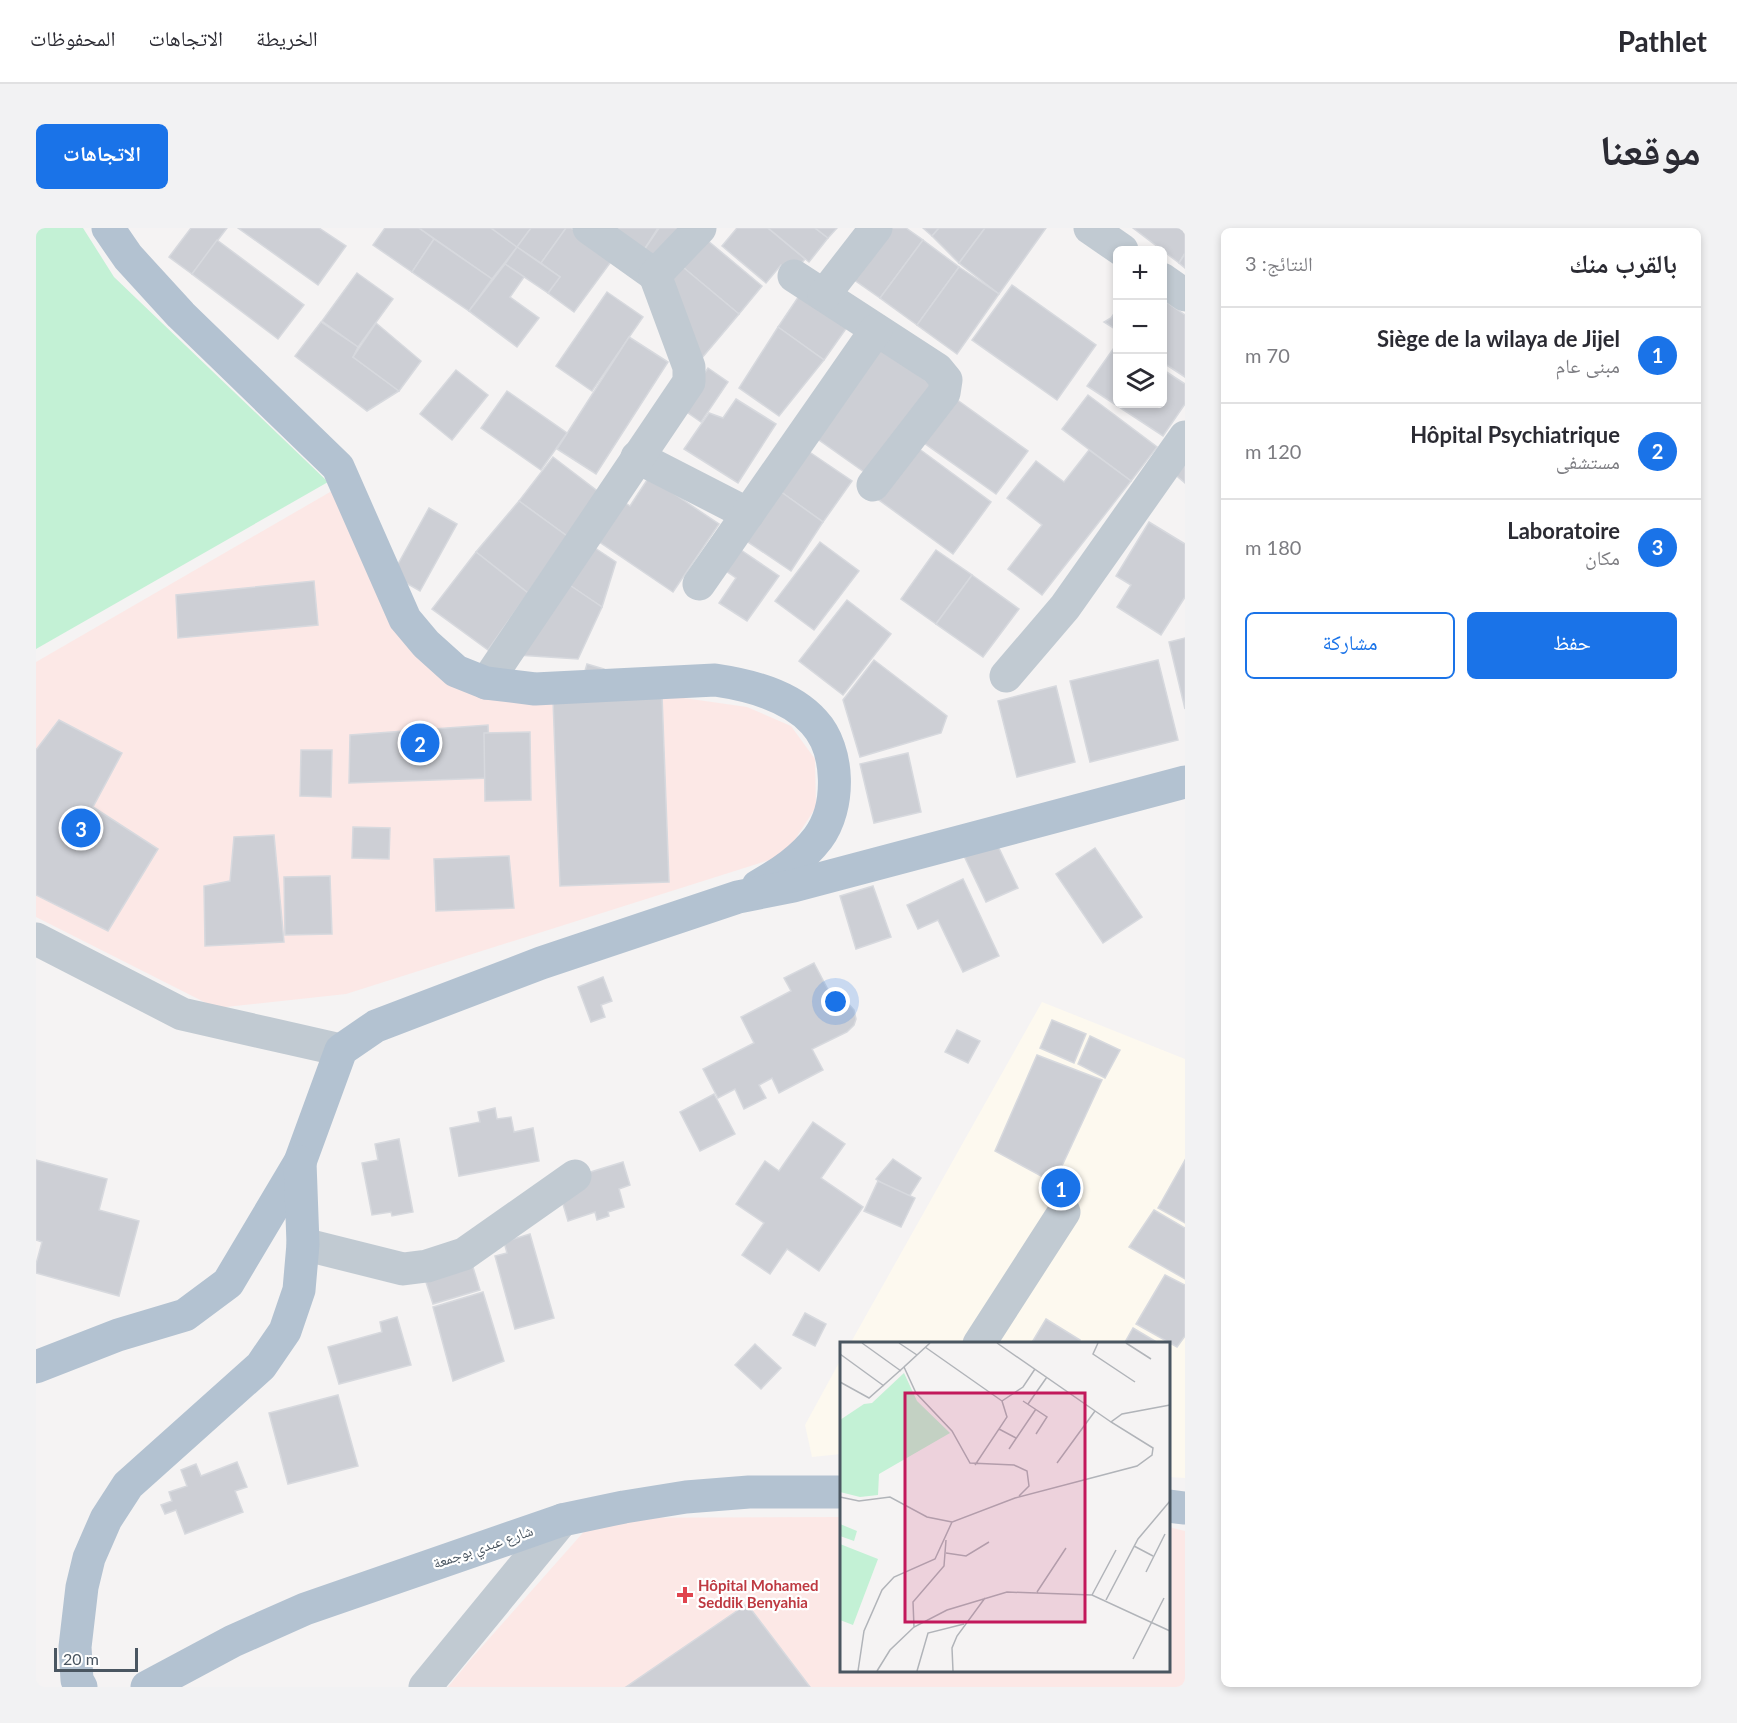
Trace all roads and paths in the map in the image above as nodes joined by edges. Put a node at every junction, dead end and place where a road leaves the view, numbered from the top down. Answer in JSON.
{"nodes":[{"id":1,"x":108,"y":228,"type":"edge"},
{"id":2,"x":589,"y":228,"type":"edge"},
{"id":3,"x":700,"y":228,"type":"edge"},
{"id":4,"x":876,"y":228,"type":"edge"},
{"id":5,"x":1090,"y":228,"type":"edge"},
{"id":6,"x":1116,"y":246,"type":"edge"},
{"id":7,"x":655,"y":275,"type":"junction"},
{"id":8,"x":794,"y":276,"type":"dead end"},
{"id":9,"x":1167,"y":282,"type":"edge"},
{"id":10,"x":824,"y":295,"type":"junction"},
{"id":11,"x":1185,"y":295,"type":"edge"},
{"id":12,"x":876,"y":330,"type":"junction"},
{"id":13,"x":1185,"y":437,"type":"edge"},
{"id":14,"x":637,"y":457,"type":"junction"},
{"id":15,"x":873,"y":485,"type":"dead end"},
{"id":16,"x":748,"y":514,"type":"junction"},
{"id":17,"x":699,"y":584,"type":"dead end"},
{"id":18,"x":1006,"y":676,"type":"dead end"},
{"id":19,"x":486,"y":683,"type":"junction"},
{"id":20,"x":1185,"y":782,"type":"edge"},
{"id":21,"x":738,"y":897,"type":"junction"},
{"id":22,"x":36,"y":939,"type":"edge"},
{"id":23,"x":341,"y":1050,"type":"junction"},
{"id":24,"x":300,"y":1162,"type":"junction"},
{"id":25,"x":575,"y":1176,"type":"dead end"},
{"id":26,"x":1064,"y":1212,"type":"dead end"},
{"id":27,"x":303,"y":1244,"type":"junction"},
{"id":28,"x":980,"y":1342,"type":"edge"},
{"id":29,"x":36,"y":1367,"type":"edge"},
{"id":30,"x":840,"y":1492,"type":"edge"},
{"id":31,"x":1170,"y":1506,"type":"edge"},
{"id":32,"x":1185,"y":1508,"type":"edge"},
{"id":33,"x":562,"y":1520,"type":"junction"},
{"id":34,"x":81,"y":1687,"type":"edge"},
{"id":35,"x":147,"y":1687,"type":"edge"},
{"id":36,"x":425,"y":1687,"type":"edge"}],
"edges":[{"from":1,"to":19,"type":"main road"},
{"from":2,"to":7,"type":"street"},
{"from":3,"to":7,"type":"street"},
{"from":4,"to":10,"type":"street"},
{"from":5,"to":6,"type":"street"},
{"from":7,"to":14,"type":"street"},
{"from":8,"to":10,"type":"street"},
{"from":9,"to":11,"type":"street"},
{"from":10,"to":12,"type":"street"},
{"from":12,"to":15,"type":"street"},
{"from":12,"to":16,"type":"street"},
{"from":13,"to":18,"type":"street"},
{"from":14,"to":16,"type":"street"},
{"from":14,"to":19,"type":"street"},
{"from":16,"to":17,"type":"street"},
{"from":19,"to":21,"type":"main road"},
{"from":20,"to":21,"type":"main road"},
{"from":21,"to":23,"type":"main road"},
{"from":22,"to":23,"type":"street"},
{"from":23,"to":24,"type":"main road"},
{"from":24,"to":27,"type":"main road"},
{"from":24,"to":29,"type":"main road"},
{"from":25,"to":27,"type":"street"},
{"from":26,"to":28,"type":"street"},
{"from":27,"to":34,"type":"main road"},
{"from":30,"to":33,"type":"main road","name":"شارع عبدي بوجمعة"},
{"from":31,"to":32,"type":"main road"},
{"from":33,"to":35,"type":"main road","name":"شارع عبدي بوجمعة"},
{"from":33,"to":36,"type":"street"}]}
